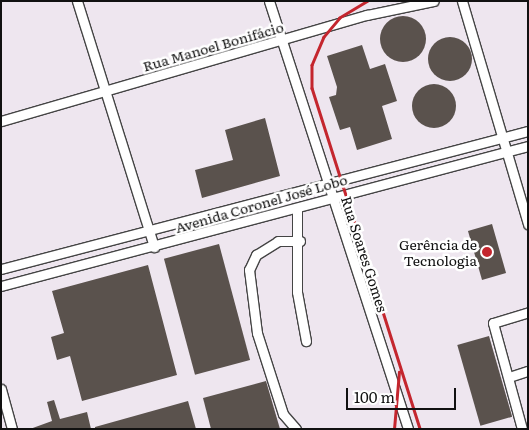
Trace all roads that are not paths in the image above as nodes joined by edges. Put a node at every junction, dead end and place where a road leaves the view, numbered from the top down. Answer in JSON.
{"nodes":[{"id":1,"x":77,"y":1,"type":"edge"},
{"id":2,"x":269,"y":1,"type":"edge"},
{"id":3,"x":434,"y":1,"type":"edge"},
{"id":4,"x":462,"y":1,"type":"edge"},
{"id":5,"x":281,"y":41,"type":"junction"},
{"id":6,"x":104,"y":91,"type":"junction"},
{"id":7,"x":1,"y":121,"type":"edge"},
{"id":8,"x":528,"y":131,"type":"edge"},
{"id":9,"x":504,"y":138,"type":"junction"},
{"id":10,"x":528,"y":146,"type":"edge"},
{"id":11,"x":508,"y":151,"type":"junction"},
{"id":12,"x":328,"y":183,"type":"junction"},
{"id":13,"x":333,"y":198,"type":"junction"},
{"id":14,"x":297,"y":209,"type":"junction"},
{"id":15,"x":528,"y":224,"type":"edge"},
{"id":16,"x":149,"y":230,"type":"junction"},
{"id":17,"x":300,"y":240,"type":"junction"},
{"id":18,"x":154,"y":247,"type":"junction"},
{"id":19,"x":1,"y":269,"type":"edge"},
{"id":20,"x":1,"y":286,"type":"edge"},
{"id":21,"x":528,"y":312,"type":"edge"},
{"id":22,"x":306,"y":341,"type":"dead end"},
{"id":23,"x":528,"y":371,"type":"edge"},
{"id":24,"x":509,"y":377,"type":"junction"},
{"id":25,"x":1,"y":389,"type":"edge"},
{"id":26,"x":12,"y":429,"type":"edge"},
{"id":27,"x":296,"y":429,"type":"edge"},
{"id":28,"x":408,"y":429,"type":"edge"},
{"id":29,"x":522,"y":429,"type":"edge"}],
"edges":[{"from":1,"to":6,"type":"street"},
{"from":2,"to":5,"type":"street","name":"Rua Soares Gomes"},
{"from":3,"to":5,"type":"street","name":"Rua Manoel Bonifácio"},
{"from":4,"to":9,"type":"street"},
{"from":5,"to":6,"type":"street","name":"Rua Manoel Bonifácio"},
{"from":5,"to":12,"type":"street","name":"Rua Soares Gomes"},
{"from":6,"to":7,"type":"street","name":"Rua Manoel Bonifácio"},
{"from":6,"to":16,"type":"street"},
{"from":8,"to":9,"type":"street","name":"Avenida Coronel José Lobo"},
{"from":9,"to":11,"type":"street"},
{"from":9,"to":12,"type":"street","name":"Avenida Coronel José Lobo"},
{"from":10,"to":11,"type":"street","name":"Avenida Coronel José Lobo"},
{"from":11,"to":13,"type":"street","name":"Avenida Coronel José Lobo"},
{"from":11,"to":15,"type":"street"},
{"from":12,"to":13,"type":"street","name":"Rua Soares Gomes"},
{"from":12,"to":16,"type":"street","name":"Avenida Coronel José Lobo"},
{"from":13,"to":14,"type":"street","name":"Avenida Coronel José Lobo"},
{"from":13,"to":28,"type":"street","name":"Rua Soares Gomes"},
{"from":14,"to":17,"type":"street"},
{"from":14,"to":18,"type":"street","name":"Avenida Coronel José Lobo"},
{"from":16,"to":18,"type":"street"},
{"from":16,"to":19,"type":"street","name":"Avenida Coronel José Lobo"},
{"from":17,"to":22,"type":"street"},
{"from":17,"to":27,"type":"street"},
{"from":18,"to":20,"type":"street","name":"Avenida Coronel José Lobo"},
{"from":21,"to":24,"type":"street"},
{"from":23,"to":24,"type":"street"},
{"from":24,"to":29,"type":"street"},
{"from":25,"to":26,"type":"street"}]}
